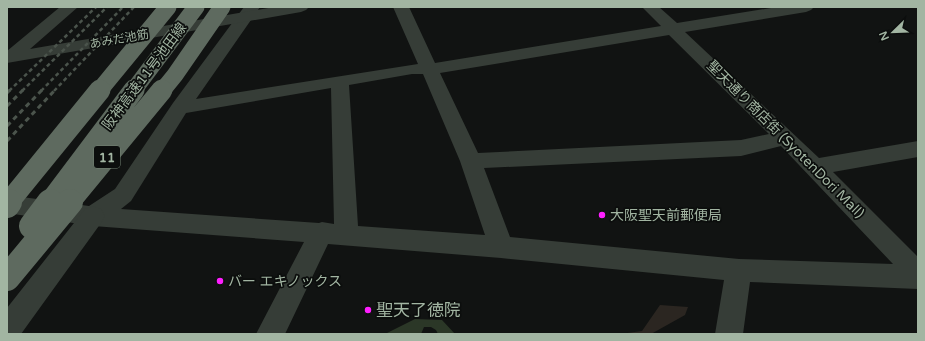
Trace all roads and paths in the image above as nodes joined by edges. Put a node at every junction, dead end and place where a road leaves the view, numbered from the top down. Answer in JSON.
{"nodes":[{"id":1,"x":70,"y":7,"type":"edge"},
{"id":2,"x":168,"y":7,"type":"edge"},
{"id":3,"x":196,"y":7,"type":"edge"},
{"id":4,"x":222,"y":7,"type":"edge"},
{"id":5,"x":301,"y":7,"type":"edge"},
{"id":6,"x":401,"y":7,"type":"edge"},
{"id":7,"x":650,"y":7,"type":"edge"},
{"id":8,"x":806,"y":7,"type":"edge"},
{"id":9,"x":249,"y":12,"type":"edge"},
{"id":10,"x":672,"y":28,"type":"junction"},
{"id":11,"x":7,"y":58,"type":"edge"},
{"id":12,"x":430,"y":70,"type":"junction"},
{"id":13,"x":340,"y":81,"type":"junction"},
{"id":14,"x":180,"y":108,"type":"junction"},
{"id":15,"x":785,"y":138,"type":"junction"},
{"id":16,"x":918,"y":149,"type":"edge"},
{"id":17,"x":471,"y":162,"type":"junction"},
{"id":18,"x":814,"y":167,"type":"junction"},
{"id":19,"x":7,"y":204,"type":"edge"},
{"id":20,"x":93,"y":216,"type":"junction"},
{"id":21,"x":334,"y":233,"type":"junction"},
{"id":22,"x":501,"y":247,"type":"junction"},
{"id":23,"x":7,"y":260,"type":"edge"},
{"id":24,"x":739,"y":270,"type":"junction"},
{"id":25,"x":918,"y":276,"type":"edge"},
{"id":26,"x":7,"y":278,"type":"edge"},
{"id":27,"x":7,"y":330,"type":"edge"},
{"id":28,"x":270,"y":334,"type":"edge"},
{"id":29,"x":729,"y":334,"type":"edge"}],
"edges":[{"from":1,"to":11,"type":"street"},
{"from":2,"to":19,"type":"highway","name":"阪神高速11号池田線","bridge":true},
{"from":3,"to":23,"type":"highway","name":"阪神高速11号池田線","number":"11","bridge":true},
{"from":4,"to":26,"type":"highway","number":"11","bridge":true},
{"from":5,"to":9,"type":"street","name":"あみだ池筋"},
{"from":6,"to":12,"type":"street"},
{"from":7,"to":10,"type":"street","name":"聖天通り商店街 (SyotenDori Mall)"},
{"from":8,"to":10,"type":"street"},
{"from":9,"to":11,"type":"street","name":"あみだ池筋"},
{"from":9,"to":14,"type":"street"},
{"from":10,"to":12,"type":"street"},
{"from":10,"to":15,"type":"street","name":"聖天通り商店街 (SyotenDori Mall)"},
{"from":12,"to":13,"type":"street"},
{"from":12,"to":17,"type":"street"},
{"from":13,"to":14,"type":"street"},
{"from":13,"to":21,"type":"street"},
{"from":14,"to":20,"type":"street"},
{"from":15,"to":17,"type":"street"},
{"from":15,"to":18,"type":"street","name":"聖天通り商店街 (SyotenDori Mall)"},
{"from":16,"to":18,"type":"street"},
{"from":17,"to":22,"type":"street"},
{"from":18,"to":25,"type":"street","name":"聖天通り商店街 (SyotenDori Mall)"},
{"from":19,"to":20,"type":"street"},
{"from":20,"to":21,"type":"street"},
{"from":20,"to":27,"type":"street"},
{"from":21,"to":22,"type":"street"},
{"from":21,"to":28,"type":"street"},
{"from":22,"to":24,"type":"street"},
{"from":24,"to":25,"type":"street"},
{"from":24,"to":29,"type":"street"}]}
